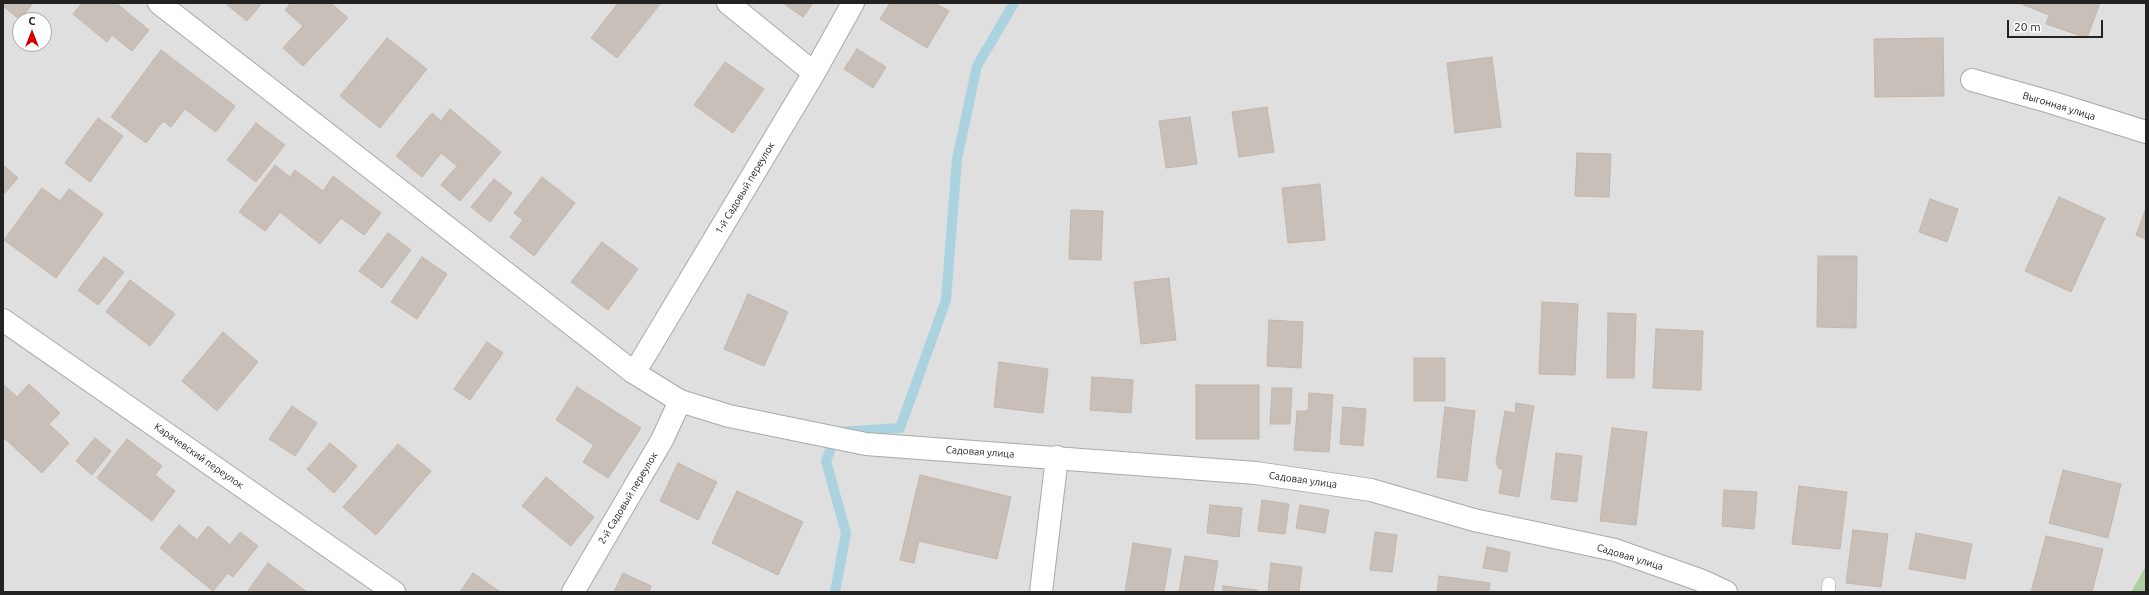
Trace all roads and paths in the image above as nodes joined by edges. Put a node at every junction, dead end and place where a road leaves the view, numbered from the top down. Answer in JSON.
{"nodes":[{"id":1,"x":159,"y":3,"type":"edge"},
{"id":2,"x":728,"y":3,"type":"edge"},
{"id":3,"x":853,"y":3,"type":"edge"},
{"id":4,"x":814,"y":73,"type":"junction"},
{"id":5,"x":1972,"y":80,"type":"dead end"},
{"id":6,"x":2146,"y":132,"type":"edge"},
{"id":7,"x":3,"y":320,"type":"edge"},
{"id":8,"x":633,"y":372,"type":"junction"},
{"id":9,"x":680,"y":401,"type":"junction"},
{"id":10,"x":1057,"y":457,"type":"junction"},
{"id":11,"x":394,"y":592,"type":"edge"},
{"id":12,"x":573,"y":592,"type":"edge"},
{"id":13,"x":1041,"y":592,"type":"edge"},
{"id":14,"x":1726,"y":592,"type":"edge"}],
"edges":[{"from":1,"to":8,"type":"street"},
{"from":2,"to":4,"type":"street"},
{"from":3,"to":4,"type":"street","name":"1-й Садовый переулок"},
{"from":4,"to":8,"type":"street","name":"1-й Садовый переулок"},
{"from":5,"to":6,"type":"street","name":"Выгонная улица"},
{"from":7,"to":11,"type":"street","name":"Карачевский переулок"},
{"from":8,"to":9,"type":"street"},
{"from":9,"to":10,"type":"street","name":"Садовая улица"},
{"from":9,"to":12,"type":"street","name":"2-й Садовый переулок"},
{"from":10,"to":13,"type":"street"},
{"from":10,"to":14,"type":"street","name":"Садовая улица"}]}
